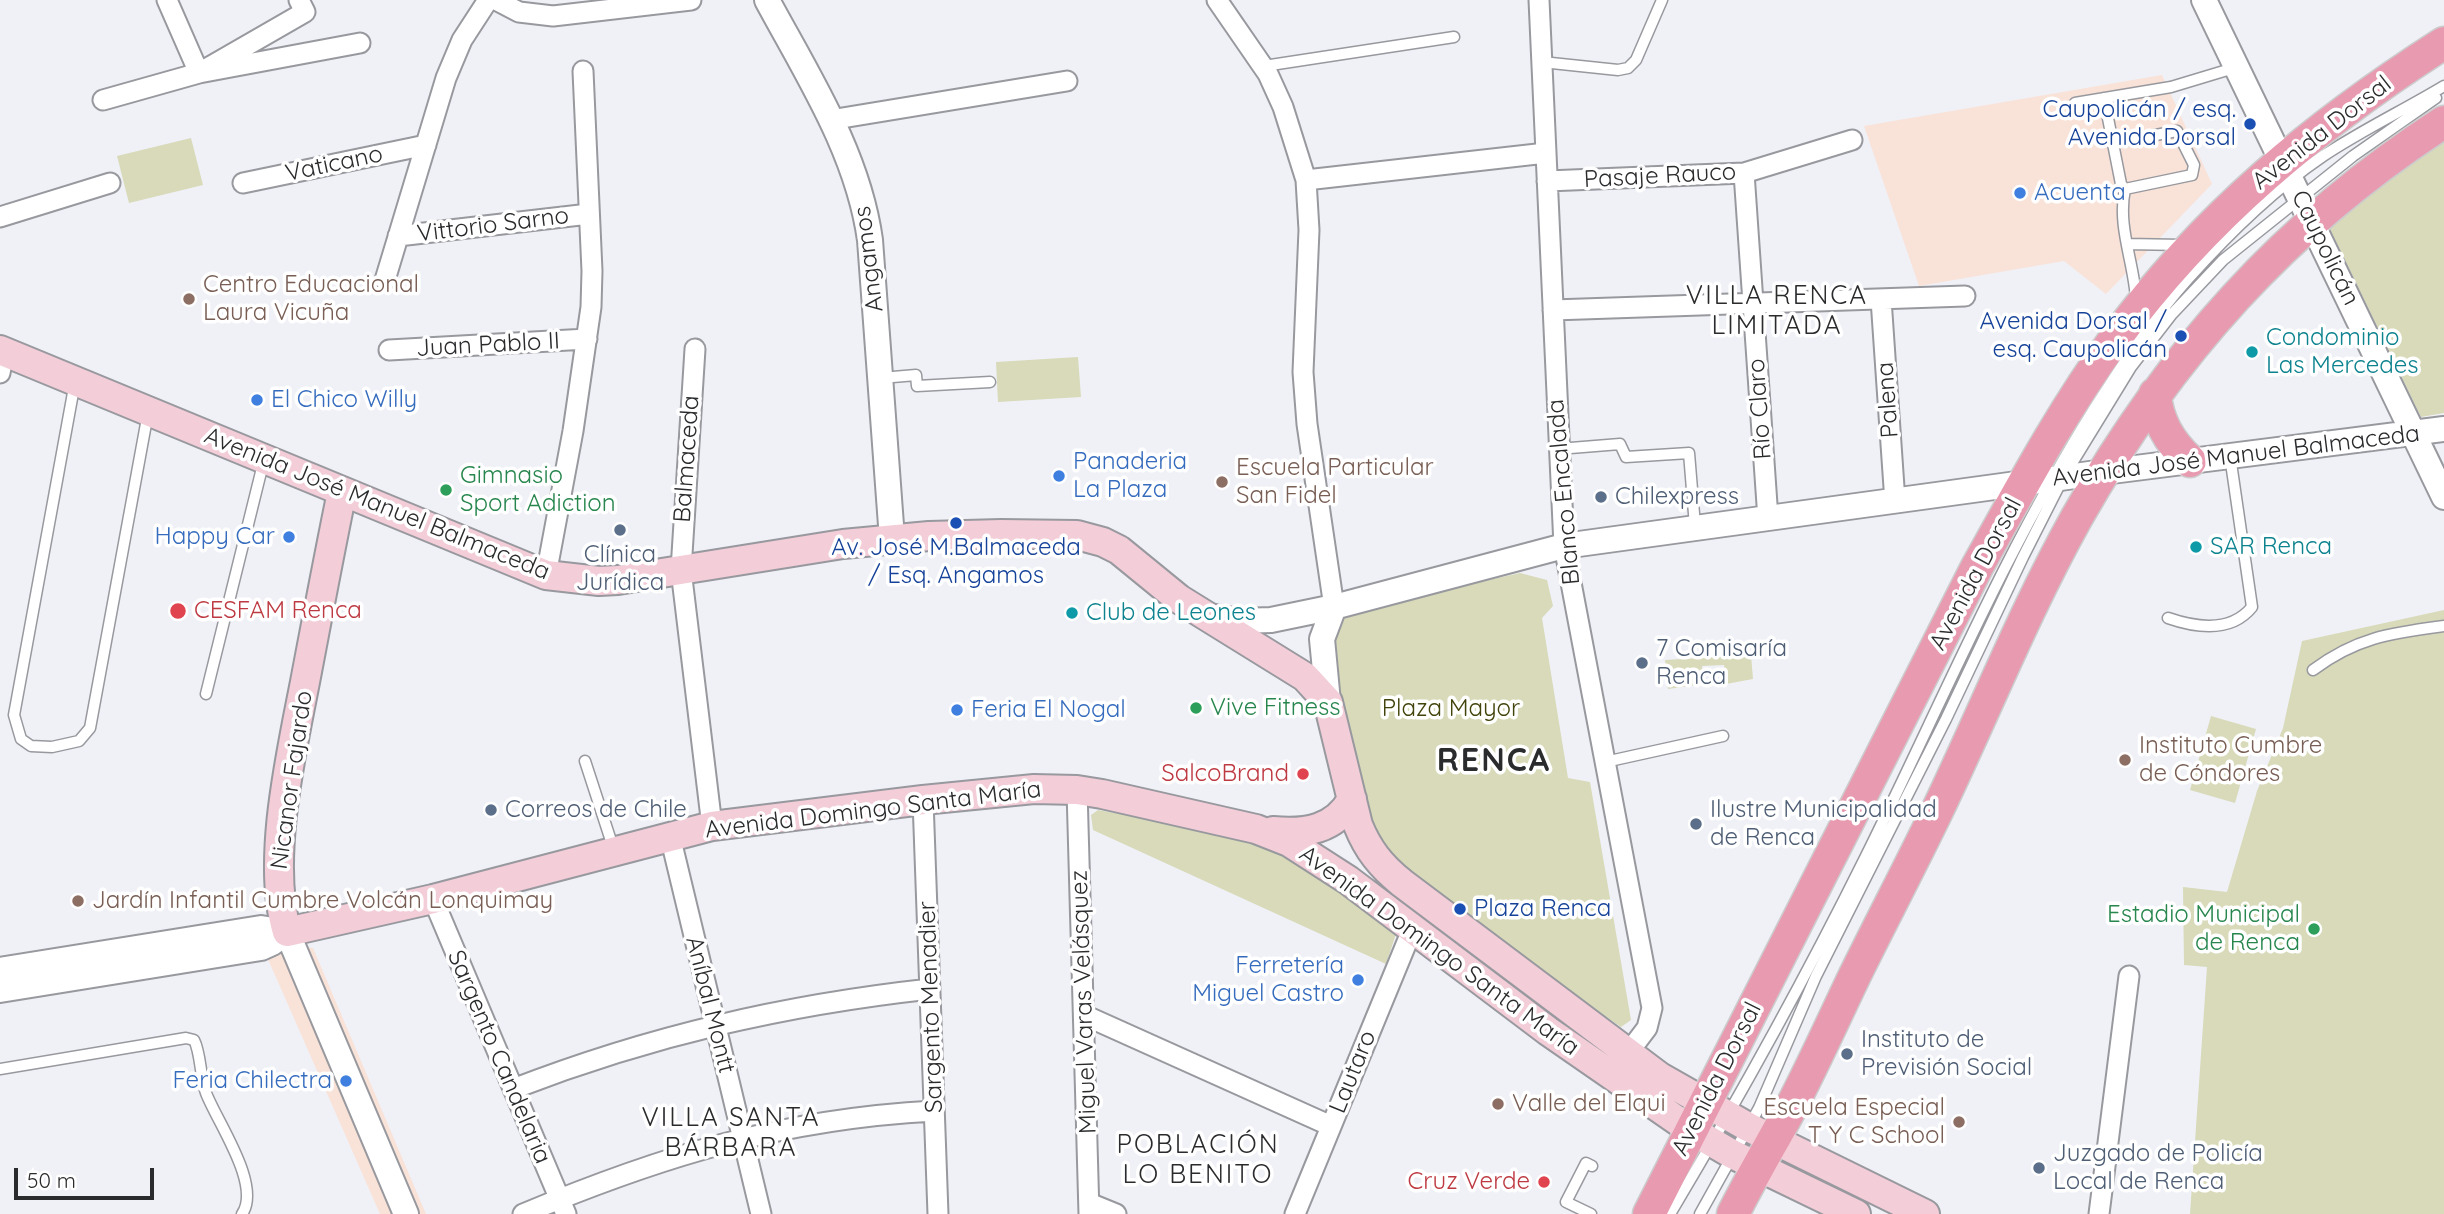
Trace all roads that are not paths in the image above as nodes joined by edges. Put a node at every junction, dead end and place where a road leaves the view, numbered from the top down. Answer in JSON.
{"nodes":[{"id":1,"x":167,"y":0,"type":"edge"},
{"id":2,"x":488,"y":0,"type":"edge"},
{"id":3,"x":496,"y":0,"type":"edge"},
{"id":4,"x":691,"y":0,"type":"edge"},
{"id":5,"x":766,"y":0,"type":"edge"},
{"id":6,"x":1217,"y":0,"type":"edge"},
{"id":7,"x":1539,"y":0,"type":"edge"},
{"id":8,"x":1662,"y":0,"type":"edge"},
{"id":9,"x":2212,"y":3,"type":"edge"},
{"id":10,"x":302,"y":6,"type":"edge"},
{"id":11,"x":1454,"y":37,"type":"dead end"},
{"id":12,"x":360,"y":43,"type":"dead end"},
{"id":13,"x":2444,"y":43,"type":"edge"},
{"id":14,"x":1542,"y":62,"type":"junction"},
{"id":15,"x":1264,"y":66,"type":"junction"},
{"id":16,"x":2238,"y":67,"type":"junction"},
{"id":17,"x":583,"y":71,"type":"dead end"},
{"id":18,"x":199,"y":73,"type":"junction"},
{"id":19,"x":1068,"y":81,"type":"dead end"},
{"id":20,"x":2444,"y":86,"type":"edge"},
{"id":21,"x":2444,"y":93,"type":"edge"},
{"id":22,"x":2104,"y":98,"type":"junction"},
{"id":23,"x":103,"y":100,"type":"dead end"},
{"id":24,"x":2075,"y":103,"type":"dead end"},
{"id":25,"x":830,"y":120,"type":"junction"},
{"id":26,"x":2444,"y":122,"type":"edge"},
{"id":27,"x":1852,"y":139,"type":"dead end"},
{"id":28,"x":2113,"y":143,"type":"junction"},
{"id":29,"x":426,"y":145,"type":"junction"},
{"id":30,"x":1546,"y":153,"type":"junction"},
{"id":31,"x":1744,"y":173,"type":"junction"},
{"id":32,"x":1306,"y":180,"type":"junction"},
{"id":33,"x":1547,"y":181,"type":"junction"},
{"id":34,"x":110,"y":183,"type":"dead end"},
{"id":35,"x":243,"y":183,"type":"dead end"},
{"id":36,"x":2125,"y":189,"type":"junction"},
{"id":37,"x":2296,"y":189,"type":"junction"},
{"id":38,"x":589,"y":214,"type":"junction"},
{"id":39,"x":0,"y":216,"type":"edge"},
{"id":40,"x":398,"y":236,"type":"junction"},
{"id":41,"x":2126,"y":244,"type":"junction"},
{"id":42,"x":2193,"y":246,"type":"junction"},
{"id":43,"x":385,"y":280,"type":"dead end"},
{"id":44,"x":1965,"y":296,"type":"dead end"},
{"id":45,"x":1881,"y":299,"type":"junction"},
{"id":46,"x":1752,"y":303,"type":"junction"},
{"id":47,"x":1553,"y":310,"type":"junction"},
{"id":48,"x":2137,"y":310,"type":"junction"},
{"id":49,"x":587,"y":339,"type":"junction"},
{"id":50,"x":695,"y":349,"type":"dead end"},
{"id":51,"x":389,"y":350,"type":"dead end"},
{"id":52,"x":1,"y":358,"type":"edge"},
{"id":53,"x":881,"y":378,"type":"junction"},
{"id":54,"x":75,"y":382,"type":"junction"},
{"id":55,"x":990,"y":382,"type":"dead end"},
{"id":56,"x":2155,"y":394,"type":"junction"},
{"id":57,"x":148,"y":412,"type":"junction"},
{"id":58,"x":2444,"y":429,"type":"edge"},
{"id":59,"x":2413,"y":433,"type":"junction"},
{"id":60,"x":1558,"y":450,"type":"junction"},
{"id":61,"x":2230,"y":456,"type":"junction"},
{"id":62,"x":264,"y":460,"type":"junction"},
{"id":63,"x":2190,"y":461,"type":"junction"},
{"id":64,"x":2104,"y":472,"type":"junction"},
{"id":65,"x":2045,"y":481,"type":"junction"},
{"id":66,"x":342,"y":492,"type":"junction"},
{"id":67,"x":2444,"y":497,"type":"edge"},
{"id":68,"x":1895,"y":502,"type":"junction"},
{"id":69,"x":1768,"y":519,"type":"junction"},
{"id":70,"x":1695,"y":529,"type":"junction"},
{"id":71,"x":892,"y":539,"type":"junction"},
{"id":72,"x":1564,"y":546,"type":"junction"},
{"id":73,"x":681,"y":569,"type":"junction"},
{"id":74,"x":546,"y":575,"type":"junction"},
{"id":75,"x":1334,"y":607,"type":"junction"},
{"id":76,"x":1203,"y":615,"type":"junction"},
{"id":77,"x":2168,"y":618,"type":"dead end"},
{"id":78,"x":2444,"y":626,"type":"edge"},
{"id":79,"x":2313,"y":670,"type":"dead end"},
{"id":80,"x":206,"y":694,"type":"dead end"},
{"id":81,"x":1328,"y":702,"type":"junction"},
{"id":82,"x":1723,"y":736,"type":"dead end"},
{"id":83,"x":586,"y":761,"type":"dead end"},
{"id":84,"x":1605,"y":762,"type":"junction"},
{"id":85,"x":1077,"y":790,"type":"junction"},
{"id":86,"x":1352,"y":799,"type":"junction"},
{"id":87,"x":923,"y":800,"type":"junction"},
{"id":88,"x":712,"y":826,"type":"junction"},
{"id":89,"x":1256,"y":829,"type":"junction"},
{"id":90,"x":670,"y":836,"type":"junction"},
{"id":91,"x":614,"y":851,"type":"junction"},
{"id":92,"x":433,"y":899,"type":"junction"},
{"id":93,"x":1412,"y":930,"type":"junction"},
{"id":94,"x":287,"y":932,"type":"junction"},
{"id":95,"x":188,"y":951,"type":"junction"},
{"id":96,"x":0,"y":970,"type":"edge"},
{"id":97,"x":2129,"y":976,"type":"dead end"},
{"id":98,"x":930,"y":989,"type":"junction"},
{"id":99,"x":0,"y":990,"type":"edge"},
{"id":100,"x":1084,"y":1015,"type":"junction"},
{"id":101,"x":715,"y":1024,"type":"junction"},
{"id":102,"x":1628,"y":1053,"type":"junction"},
{"id":103,"x":0,"y":1069,"type":"edge"},
{"id":104,"x":513,"y":1090,"type":"junction"},
{"id":105,"x":934,"y":1111,"type":"junction"},
{"id":106,"x":1331,"y":1126,"type":"junction"},
{"id":107,"x":1731,"y":1135,"type":"junction"},
{"id":108,"x":743,"y":1137,"type":"junction"},
{"id":109,"x":1592,"y":1166,"type":"dead end"},
{"id":110,"x":563,"y":1206,"type":"edge"},
{"id":111,"x":1089,"y":1208,"type":"edge"},
{"id":112,"x":242,"y":1214,"type":"edge"},
{"id":113,"x":406,"y":1214,"type":"edge"},
{"id":114,"x":523,"y":1214,"type":"edge"},
{"id":115,"x":761,"y":1214,"type":"edge"},
{"id":116,"x":938,"y":1214,"type":"edge"},
{"id":117,"x":1116,"y":1214,"type":"edge"},
{"id":118,"x":1295,"y":1214,"type":"edge"},
{"id":119,"x":1591,"y":1214,"type":"edge"},
{"id":120,"x":1649,"y":1214,"type":"edge"},
{"id":121,"x":1670,"y":1214,"type":"edge"},
{"id":122,"x":1700,"y":1214,"type":"edge"},
{"id":123,"x":1733,"y":1214,"type":"edge"},
{"id":124,"x":1856,"y":1214,"type":"edge"},
{"id":125,"x":1926,"y":1214,"type":"edge"},
{"id":126,"x":2099,"y":1214,"type":"edge"}],
"edges":[{"from":1,"to":18,"type":"street"},
{"from":2,"to":29,"type":"street"},
{"from":3,"to":4,"type":"street"},
{"from":5,"to":25,"type":"street","name":"Angamos"},
{"from":6,"to":15,"type":"street"},
{"from":7,"to":14,"type":"street","name":"Blanco Encalada"},
{"from":8,"to":14,"type":"lane"},
{"from":9,"to":16,"type":"street","name":"Caupolicán"},
{"from":10,"to":18,"type":"street"},
{"from":11,"to":15,"type":"lane"},
{"from":12,"to":18,"type":"street"},
{"from":13,"to":37,"type":"main road","name":"Avenida Dorsal"},
{"from":14,"to":30,"type":"street","name":"Blanco Encalada"},
{"from":15,"to":32,"type":"street"},
{"from":16,"to":22,"type":"lane"},
{"from":16,"to":37,"type":"street","name":"Caupolicán"},
{"from":17,"to":38,"type":"street"},
{"from":18,"to":23,"type":"street"},
{"from":19,"to":25,"type":"street"},
{"from":20,"to":37,"type":"lane"},
{"from":21,"to":37,"type":"lane"},
{"from":22,"to":24,"type":"lane"},
{"from":22,"to":28,"type":"lane"},
{"from":25,"to":53,"type":"street","name":"Angamos"},
{"from":26,"to":37,"type":"main road","name":"Avenida Dorsal"},
{"from":27,"to":31,"type":"street","name":"Pasaje Rauco"},
{"from":28,"to":36,"type":"lane"},
{"from":28,"to":36,"type":"lane"},
{"from":29,"to":35,"type":"street","name":"Vaticano"},
{"from":29,"to":40,"type":"street"},
{"from":30,"to":32,"type":"street"},
{"from":30,"to":33,"type":"street","name":"Blanco Encalada"},
{"from":31,"to":33,"type":"street","name":"Pasaje Rauco"},
{"from":31,"to":46,"type":"street","name":"Río Claro"},
{"from":32,"to":75,"type":"street"},
{"from":33,"to":47,"type":"street","name":"Blanco Encalada"},
{"from":34,"to":39,"type":"street"},
{"from":36,"to":41,"type":"lane"},
{"from":37,"to":42,"type":"main road","name":"Avenida Dorsal"},
{"from":37,"to":56,"type":"main road","name":"Avenida Dorsal"},
{"from":37,"to":59,"type":"street","name":"Caupolicán"},
{"from":37,"to":65,"type":"lane"},
{"from":37,"to":65,"type":"lane"},
{"from":38,"to":40,"type":"street","name":"Vittorio Sarno"},
{"from":38,"to":49,"type":"street"},
{"from":40,"to":43,"type":"street"},
{"from":41,"to":42,"type":"lane"},
{"from":41,"to":48,"type":"lane"},
{"from":42,"to":48,"type":"main road","name":"Avenida Dorsal"},
{"from":44,"to":45,"type":"street"},
{"from":45,"to":46,"type":"street"},
{"from":45,"to":68,"type":"street","name":"Palena"},
{"from":46,"to":47,"type":"street"},
{"from":46,"to":69,"type":"street","name":"Río Claro"},
{"from":47,"to":60,"type":"street","name":"Blanco Encalada"},
{"from":48,"to":65,"type":"main road","name":"Avenida Dorsal"},
{"from":49,"to":51,"type":"street","name":"Juan Pablo II"},
{"from":49,"to":74,"type":"street"},
{"from":50,"to":73,"type":"street","name":"Balmaceda"},
{"from":52,"to":54,"type":"main road","name":"Avenida José Manuel Balmaceda"},
{"from":53,"to":55,"type":"lane"},
{"from":53,"to":71,"type":"street","name":"Angamos"},
{"from":54,"to":57,"type":"main road","name":"Avenida José Manuel Balmaceda"},
{"from":54,"to":57,"type":"lane"},
{"from":56,"to":63,"type":"main road"},
{"from":56,"to":64,"type":"main road","name":"Avenida Dorsal"},
{"from":57,"to":62,"type":"main road","name":"Avenida José Manuel Balmaceda"},
{"from":58,"to":59,"type":"street","name":"Avenida José Manuel Balmaceda"},
{"from":59,"to":61,"type":"street","name":"Avenida José Manuel Balmaceda"},
{"from":59,"to":67,"type":"street","name":"Caupolicán"},
{"from":60,"to":70,"type":"lane"},
{"from":60,"to":72,"type":"street","name":"Blanco Encalada"},
{"from":61,"to":63,"type":"street","name":"Avenida José Manuel Balmaceda"},
{"from":61,"to":77,"type":"lane"},
{"from":62,"to":66,"type":"main road","name":"Avenida José Manuel Balmaceda"},
{"from":62,"to":80,"type":"lane"},
{"from":63,"to":64,"type":"street","name":"Avenida José Manuel Balmaceda"},
{"from":64,"to":65,"type":"street","name":"Avenida José Manuel Balmaceda"},
{"from":64,"to":107,"type":"main road","name":"Avenida Dorsal"},
{"from":65,"to":68,"type":"street","name":"Avenida José Manuel Balmaceda"},
{"from":65,"to":107,"type":"lane"},
{"from":65,"to":107,"type":"main road","name":"Avenida Dorsal"},
{"from":66,"to":74,"type":"main road","name":"Avenida José Manuel Balmaceda"},
{"from":66,"to":94,"type":"main road","name":"Nicanor Fajardo"},
{"from":68,"to":69,"type":"street","name":"Avenida José Manuel Balmaceda"},
{"from":69,"to":70,"type":"street","name":"Avenida José Manuel Balmaceda"},
{"from":70,"to":72,"type":"street","name":"Avenida José Manuel Balmaceda"},
{"from":71,"to":73,"type":"main road","name":"Avenida José Manuel Balmaceda"},
{"from":71,"to":76,"type":"main road","name":"Avenida José Manuel Balmaceda"},
{"from":72,"to":75,"type":"street","name":"Avenida José Manuel Balmaceda"},
{"from":72,"to":84,"type":"street","name":"Blanco Encalada"},
{"from":73,"to":74,"type":"main road","name":"Avenida José Manuel Balmaceda"},
{"from":73,"to":88,"type":"street"},
{"from":75,"to":76,"type":"street","name":"Avenida José Manuel Balmaceda"},
{"from":75,"to":81,"type":"street"},
{"from":76,"to":81,"type":"main road","name":"Avenida José Manuel Balmaceda"},
{"from":78,"to":79,"type":"lane"},
{"from":81,"to":86,"type":"main road","name":"Avenida José Manuel Balmaceda"},
{"from":82,"to":84,"type":"lane"},
{"from":83,"to":91,"type":"lane"},
{"from":84,"to":102,"type":"street","name":"Blanco Encalada"},
{"from":85,"to":87,"type":"main road","name":"Avenida Domingo Santa María"},
{"from":85,"to":89,"type":"main road","name":"Avenida Domingo Santa María"},
{"from":85,"to":100,"type":"street","name":"Miguel Varas Velásquez"},
{"from":86,"to":89,"type":"main road"},
{"from":86,"to":102,"type":"main road","name":"Avenida Domingo Santa María"},
{"from":87,"to":88,"type":"main road","name":"Avenida Domingo Santa María"},
{"from":87,"to":98,"type":"street","name":"Sargento Menadier"},
{"from":88,"to":90,"type":"main road","name":"Avenida Domingo Santa María"},
{"from":89,"to":93,"type":"main road","name":"Avenida Domingo Santa María"},
{"from":90,"to":91,"type":"main road","name":"Avenida Domingo Santa María"},
{"from":90,"to":101,"type":"street","name":"Aníbal Montt"},
{"from":91,"to":92,"type":"main road","name":"Avenida Domingo Santa María"},
{"from":92,"to":94,"type":"main road","name":"Avenida Domingo Santa María"},
{"from":92,"to":104,"type":"street","name":"Sargento Candelaria"},
{"from":93,"to":106,"type":"street","name":"Lautaro"},
{"from":93,"to":107,"type":"main road","name":"Avenida Domingo Santa María"},
{"from":94,"to":95,"type":"street","name":"Avenida Domingo Santa María"},
{"from":94,"to":113,"type":"street","name":"Nicanor Fajardo"},
{"from":95,"to":96,"type":"street","name":"Avenida Domingo Santa María"},
{"from":95,"to":99,"type":"street","name":"Avenida Domingo Santa María"},
{"from":97,"to":126,"type":"street"},
{"from":98,"to":101,"type":"street"},
{"from":98,"to":105,"type":"street","name":"Sargento Menadier"},
{"from":100,"to":106,"type":"street"},
{"from":100,"to":111,"type":"street","name":"Miguel Varas Velásquez"},
{"from":101,"to":104,"type":"street"},
{"from":101,"to":108,"type":"street","name":"Aníbal Montt"},
{"from":102,"to":107,"type":"main road","name":"Avenida Domingo Santa María"},
{"from":103,"to":112,"type":"lane"},
{"from":104,"to":110,"type":"street","name":"Sargento Candelaria"},
{"from":105,"to":108,"type":"street"},
{"from":105,"to":116,"type":"street","name":"Sargento Menadier"},
{"from":106,"to":118,"type":"street","name":"Lautaro"},
{"from":107,"to":120,"type":"main road","name":"Avenida Dorsal"},
{"from":107,"to":121,"type":"lane"},
{"from":107,"to":122,"type":"lane"},
{"from":107,"to":123,"type":"main road","name":"Avenida Dorsal"},
{"from":107,"to":124,"type":"main road","name":"Avenida Domingo Santa María"},
{"from":107,"to":125,"type":"main road","name":"Avenida Domingo Santa María"},
{"from":108,"to":110,"type":"street"},
{"from":108,"to":115,"type":"street","name":"Aníbal Montt"},
{"from":109,"to":119,"type":"lane"},
{"from":110,"to":114,"type":"street"},
{"from":111,"to":117,"type":"street"}]}
